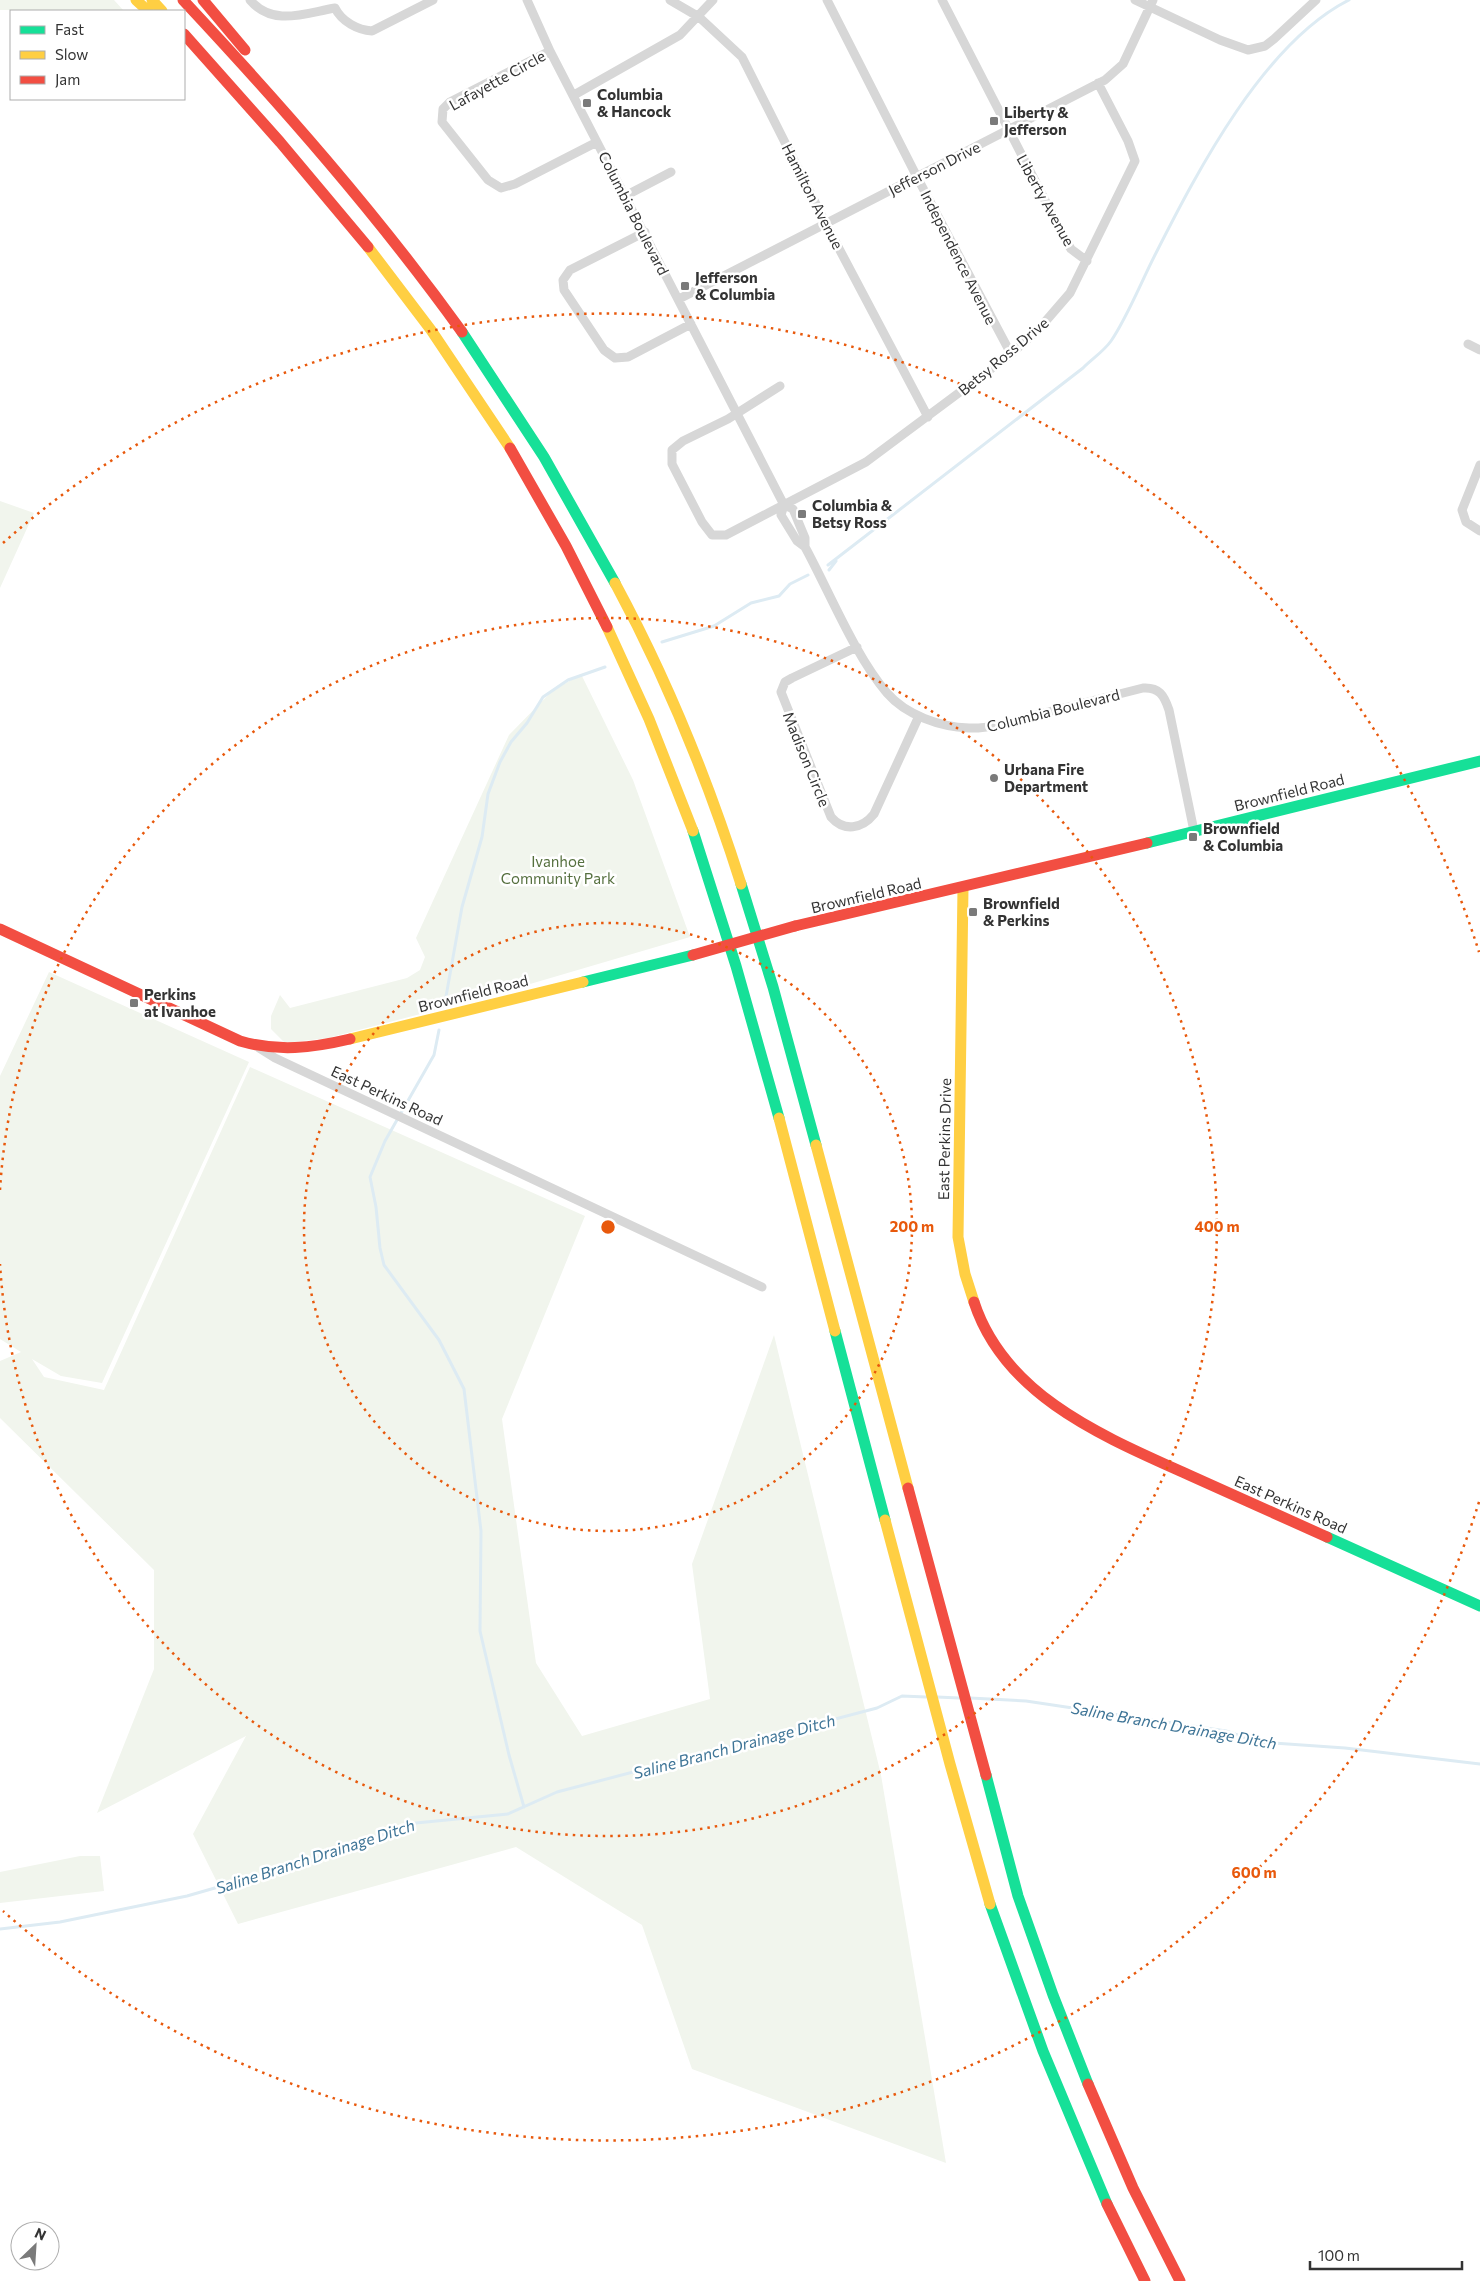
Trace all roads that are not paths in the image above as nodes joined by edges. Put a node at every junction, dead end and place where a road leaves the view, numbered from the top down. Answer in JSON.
{"nodes":[{"id":1,"x":136,"y":0,"type":"edge"},
{"id":2,"x":152,"y":0,"type":"edge"},
{"id":3,"x":184,"y":0,"type":"edge"},
{"id":4,"x":203,"y":0,"type":"edge"},
{"id":5,"x":250,"y":0,"type":"edge"},
{"id":6,"x":433,"y":0,"type":"edge"},
{"id":7,"x":527,"y":0,"type":"edge"},
{"id":8,"x":670,"y":0,"type":"edge"},
{"id":9,"x":713,"y":0,"type":"edge"},
{"id":10,"x":827,"y":0,"type":"edge"},
{"id":11,"x":942,"y":0,"type":"edge"},
{"id":12,"x":1135,"y":0,"type":"edge"},
{"id":13,"x":1316,"y":0,"type":"edge"},
{"id":14,"x":1151,"y":3,"type":"edge"},
{"id":15,"x":336,"y":4,"type":"edge"},
{"id":16,"x":147,"y":10,"type":"edge"},
{"id":17,"x":161,"y":10,"type":"edge"},
{"id":18,"x":699,"y":17,"type":"junction"},
{"id":19,"x":185,"y":35,"type":"edge"},
{"id":20,"x":185,"y":47,"type":"edge"},
{"id":21,"x":550,"y":51,"type":"junction"},
{"id":22,"x":1098,"y":83,"type":"junction"},
{"id":23,"x":574,"y":96,"type":"junction"},
{"id":24,"x":1008,"y":130,"type":"junction"},
{"id":25,"x":271,"y":131,"type":"junction"},
{"id":26,"x":305,"y":134,"type":"junction"},
{"id":27,"x":597,"y":142,"type":"junction"},
{"id":28,"x":671,"y":172,"type":"dead end"},
{"id":29,"x":917,"y":176,"type":"junction"},
{"id":30,"x":625,"y":196,"type":"junction"},
{"id":31,"x":826,"y":224,"type":"junction"},
{"id":32,"x":645,"y":232,"type":"junction"},
{"id":33,"x":1087,"y":261,"type":"junction"},
{"id":34,"x":679,"y":299,"type":"junction"},
{"id":35,"x":691,"y":324,"type":"junction"},
{"id":36,"x":1468,"y":344,"type":"dead end"},
{"id":37,"x":1480,"y":350,"type":"edge"},
{"id":38,"x":1011,"y":354,"type":"junction"},
{"id":39,"x":780,"y":386,"type":"dead end"},
{"id":40,"x":737,"y":414,"type":"junction"},
{"id":41,"x":928,"y":416,"type":"junction"},
{"id":42,"x":1480,"y":465,"type":"edge"},
{"id":43,"x":784,"y":505,"type":"junction"},
{"id":44,"x":1480,"y":530,"type":"edge"},
{"id":45,"x":858,"y":647,"type":"junction"},
{"id":46,"x":919,"y":716,"type":"junction"},
{"id":47,"x":1480,"y":761,"type":"edge"},
{"id":48,"x":1194,"y":831,"type":"junction"},
{"id":49,"x":963,"y":888,"type":"junction"},
{"id":50,"x":0,"y":929,"type":"edge"},
{"id":51,"x":259,"y":1048,"type":"junction"},
{"id":52,"x":762,"y":1287,"type":"dead end"},
{"id":53,"x":1090,"y":1429,"type":"joint"},
{"id":54,"x":1480,"y":1606,"type":"edge"},
{"id":55,"x":1143,"y":2281,"type":"edge"},
{"id":56,"x":1180,"y":2281,"type":"edge"}],
"edges":[{"from":1,"to":16,"type":"main road"},
{"from":2,"to":17,"type":"main road"},
{"from":3,"to":26,"type":"main road"},
{"from":4,"to":26,"type":"main road"},
{"from":5,"to":15,"type":"street"},
{"from":6,"to":15,"type":"street"},
{"from":7,"to":21,"type":"street","name":"Columbia Boulevard"},
{"from":8,"to":18,"type":"street","name":"Hamilton Avenue"},
{"from":9,"to":18,"type":"street"},
{"from":10,"to":29,"type":"street","name":"Independence Avenue"},
{"from":11,"to":24,"type":"street","name":"Liberty Avenue"},
{"from":12,"to":14,"type":"street"},
{"from":13,"to":14,"type":"street"},
{"from":14,"to":22,"type":"street","name":"Jefferson Drive"},
{"from":18,"to":23,"type":"street"},
{"from":18,"to":31,"type":"street","name":"Hamilton Avenue"},
{"from":19,"to":25,"type":"main road"},
{"from":20,"to":25,"type":"main road"},
{"from":21,"to":23,"type":"street","name":"Columbia Boulevard"},
{"from":21,"to":27,"type":"street","name":"Lafayette Circle"},
{"from":22,"to":24,"type":"street","name":"Jefferson Drive"},
{"from":22,"to":33,"type":"street","name":"Betsy Ross Drive"},
{"from":23,"to":27,"type":"street","name":"Columbia Boulevard"},
{"from":24,"to":29,"type":"street","name":"Jefferson Drive"},
{"from":24,"to":33,"type":"street","name":"Liberty Avenue"},
{"from":25,"to":55,"type":"main road"},
{"from":26,"to":56,"type":"main road"},
{"from":27,"to":30,"type":"street","name":"Columbia Boulevard"},
{"from":28,"to":30,"type":"street"},
{"from":29,"to":31,"type":"street","name":"Jefferson Drive"},
{"from":29,"to":38,"type":"street","name":"Independence Avenue"},
{"from":30,"to":32,"type":"street","name":"Columbia Boulevard"},
{"from":31,"to":34,"type":"street","name":"Jefferson Drive"},
{"from":31,"to":41,"type":"street","name":"Hamilton Avenue"},
{"from":32,"to":34,"type":"street","name":"Columbia Boulevard"},
{"from":32,"to":35,"type":"street"},
{"from":33,"to":38,"type":"street","name":"Betsy Ross Drive"},
{"from":34,"to":35,"type":"street","name":"Columbia Boulevard"},
{"from":35,"to":40,"type":"street","name":"Columbia Boulevard"},
{"from":36,"to":37,"type":"street"},
{"from":38,"to":41,"type":"street","name":"Betsy Ross Drive"},
{"from":39,"to":40,"type":"street"},
{"from":40,"to":43,"type":"street","name":"Columbia Boulevard"},
{"from":40,"to":43,"type":"street","name":"Betsy Ross Drive"},
{"from":41,"to":43,"type":"street","name":"Betsy Ross Drive"},
{"from":42,"to":44,"type":"street"},
{"from":43,"to":45,"type":"street","name":"Columbia Boulevard"},
{"from":45,"to":46,"type":"street","name":"Columbia Boulevard"},
{"from":45,"to":46,"type":"street","name":"Madison Circle"},
{"from":46,"to":48,"type":"street","name":"Columbia Boulevard"},
{"from":47,"to":48,"type":"main road","name":"Brownfield Road"},
{"from":48,"to":49,"type":"main road","name":"Brownfield Road"},
{"from":49,"to":51,"type":"main road","name":"Brownfield Road","bridge":true},
{"from":49,"to":53,"type":"main road","name":"East Perkins Drive"},
{"from":50,"to":51,"type":"main road","name":"East Perkins Road"},
{"from":51,"to":52,"type":"street","name":"East Perkins Road"},
{"from":53,"to":54,"type":"main road","name":"East Perkins Road"}]}
